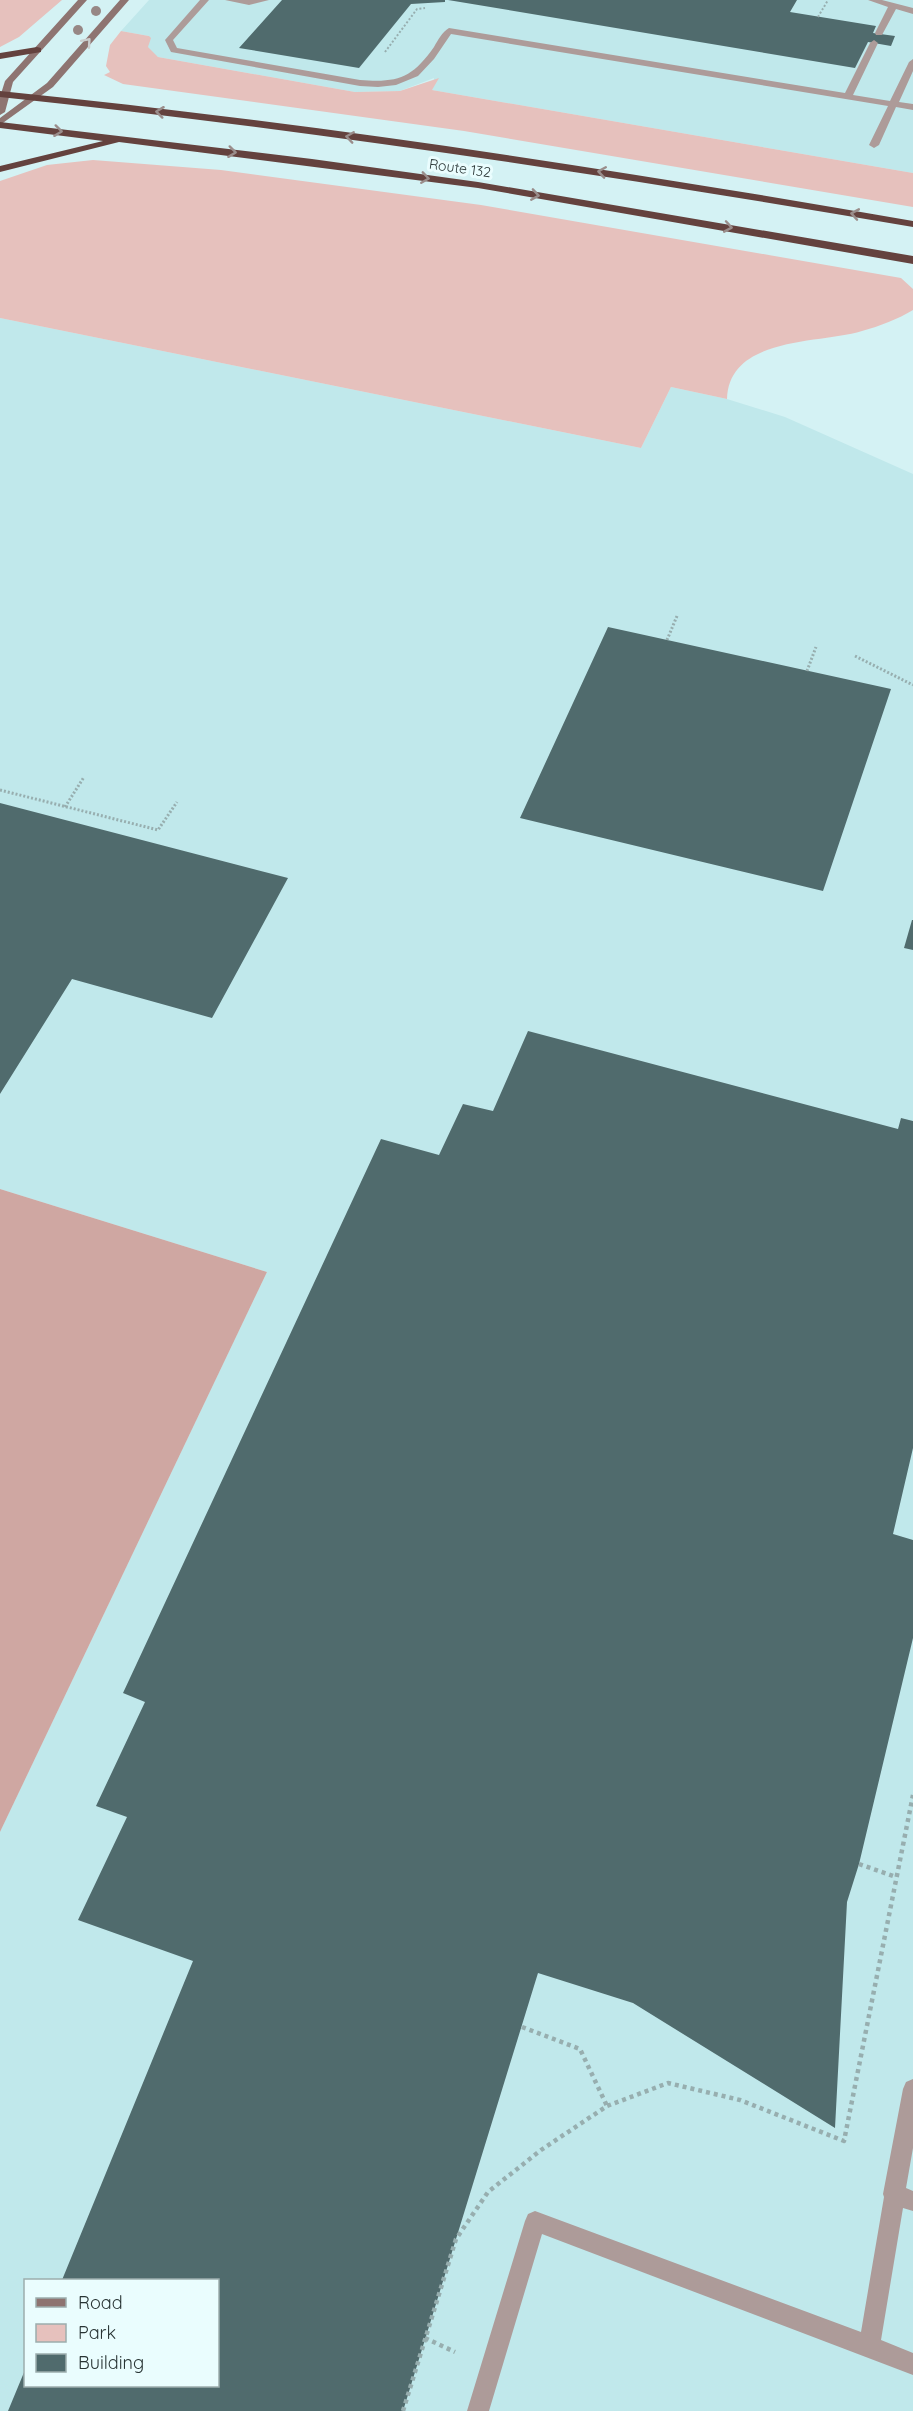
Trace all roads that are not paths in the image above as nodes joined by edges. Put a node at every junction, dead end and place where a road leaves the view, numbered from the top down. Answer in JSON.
{"nodes":[{"id":1,"x":83,"y":0,"type":"edge"},
{"id":2,"x":125,"y":0,"type":"edge"},
{"id":3,"x":205,"y":0,"type":"edge"},
{"id":4,"x":229,"y":0,"type":"edge"},
{"id":5,"x":265,"y":0,"type":"edge"},
{"id":6,"x":872,"y":0,"type":"edge"},
{"id":7,"x":893,"y":6,"type":"junction"},
{"id":8,"x":913,"y":11,"type":"edge"},
{"id":9,"x":879,"y":33,"type":"dead end"},
{"id":10,"x":874,"y":43,"type":"dead end"},
{"id":11,"x":37,"y":50,"type":"junction"},
{"id":12,"x":0,"y":56,"type":"edge"},
{"id":13,"x":913,"y":62,"type":"edge"},
{"id":14,"x":3,"y":94,"type":"edge"},
{"id":15,"x":848,"y":96,"type":"junction"},
{"id":16,"x":33,"y":97,"type":"junction"},
{"id":17,"x":893,"y":104,"type":"junction"},
{"id":18,"x":913,"y":107,"type":"edge"},
{"id":19,"x":0,"y":112,"type":"edge"},
{"id":20,"x":0,"y":124,"type":"edge"},
{"id":21,"x":124,"y":139,"type":"junction"},
{"id":22,"x":874,"y":145,"type":"dead end"},
{"id":23,"x":0,"y":169,"type":"edge"},
{"id":24,"x":913,"y":224,"type":"edge"},
{"id":25,"x":913,"y":260,"type":"edge"},
{"id":26,"x":913,"y":2089,"type":"edge"},
{"id":27,"x":903,"y":2198,"type":"edge"},
{"id":28,"x":868,"y":2346,"type":"junction"},
{"id":29,"x":913,"y":2364,"type":"edge"},
{"id":30,"x":478,"y":2411,"type":"edge"}],
"edges":[{"from":1,"to":11,"type":"street"},
{"from":16,"to":2,"type":"street","one_way":true},
{"from":3,"to":15,"type":"lane"},
{"from":4,"to":5,"type":"lane"},
{"from":6,"to":7,"type":"lane"},
{"from":7,"to":8,"type":"lane"},
{"from":7,"to":9,"type":"lane"},
{"from":10,"to":15,"type":"lane"},
{"from":11,"to":12,"type":"highway"},
{"from":11,"to":14,"type":"street"},
{"from":13,"to":17,"type":"lane"},
{"from":14,"to":16,"type":"highway","name":"Route 132"},
{"from":14,"to":19,"type":"street"},
{"from":15,"to":17,"type":"lane"},
{"from":16,"to":20,"type":"street"},
{"from":24,"to":16,"type":"highway","name":"Route 132","one_way":true},
{"from":17,"to":18,"type":"lane"},
{"from":17,"to":22,"type":"lane"},
{"from":20,"to":21,"type":"highway","name":"Route 132","one_way":true},
{"from":21,"to":23,"type":"highway"},
{"from":21,"to":25,"type":"highway","name":"Route 132","one_way":true},
{"from":26,"to":27,"type":"lane"},
{"from":27,"to":28,"type":"lane"},
{"from":28,"to":29,"type":"lane"},
{"from":28,"to":30,"type":"lane"}]}
